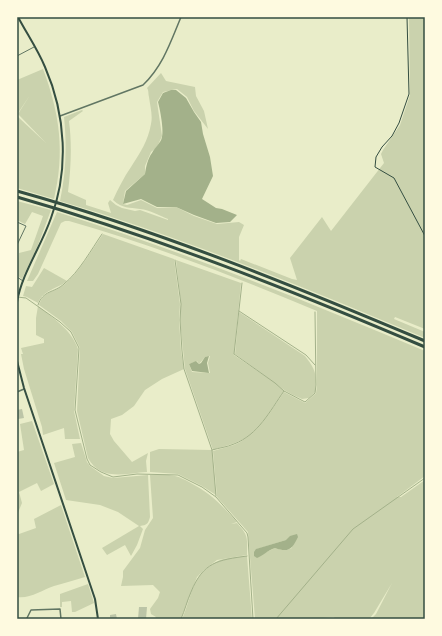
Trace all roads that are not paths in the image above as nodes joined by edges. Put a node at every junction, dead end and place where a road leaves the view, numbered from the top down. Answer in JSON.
{"nodes":[{"id":1,"x":18,"y":17,"type":"edge"},
{"id":2,"x":181,"y":17,"type":"edge"},
{"id":3,"x":35,"y":47,"type":"junction"},
{"id":4,"x":17,"y":56,"type":"edge"},
{"id":5,"x":60,"y":116,"type":"junction"},
{"id":6,"x":17,"y":191,"type":"edge"},
{"id":7,"x":17,"y":197,"type":"edge"},
{"id":8,"x":17,"y":222,"type":"edge"},
{"id":9,"x":17,"y":246,"type":"edge"},
{"id":10,"x":17,"y":277,"type":"edge"},
{"id":11,"x":23,"y":281,"type":"junction"},
{"id":12,"x":17,"y":301,"type":"edge"},
{"id":13,"x":425,"y":341,"type":"edge"},
{"id":14,"x":425,"y":347,"type":"edge"},
{"id":15,"x":17,"y":361,"type":"edge"},
{"id":16,"x":24,"y":388,"type":"junction"},
{"id":17,"x":17,"y":392,"type":"edge"},
{"id":18,"x":27,"y":619,"type":"edge"},
{"id":19,"x":61,"y":619,"type":"edge"},
{"id":20,"x":98,"y":619,"type":"edge"}],
"edges":[{"from":1,"to":3,"type":"main road"},
{"from":2,"to":5,"type":"street"},
{"from":3,"to":4,"type":"lane"},
{"from":3,"to":5,"type":"main road"},
{"from":5,"to":11,"type":"main road"},
{"from":6,"to":13,"type":"highway"},
{"from":7,"to":14,"type":"highway"},
{"from":8,"to":9,"type":"lane"},
{"from":10,"to":11,"type":"lane"},
{"from":11,"to":12,"type":"main road"},
{"from":15,"to":16,"type":"main road"},
{"from":16,"to":17,"type":"street"},
{"from":16,"to":20,"type":"main road"},
{"from":18,"to":19,"type":"street"}]}
